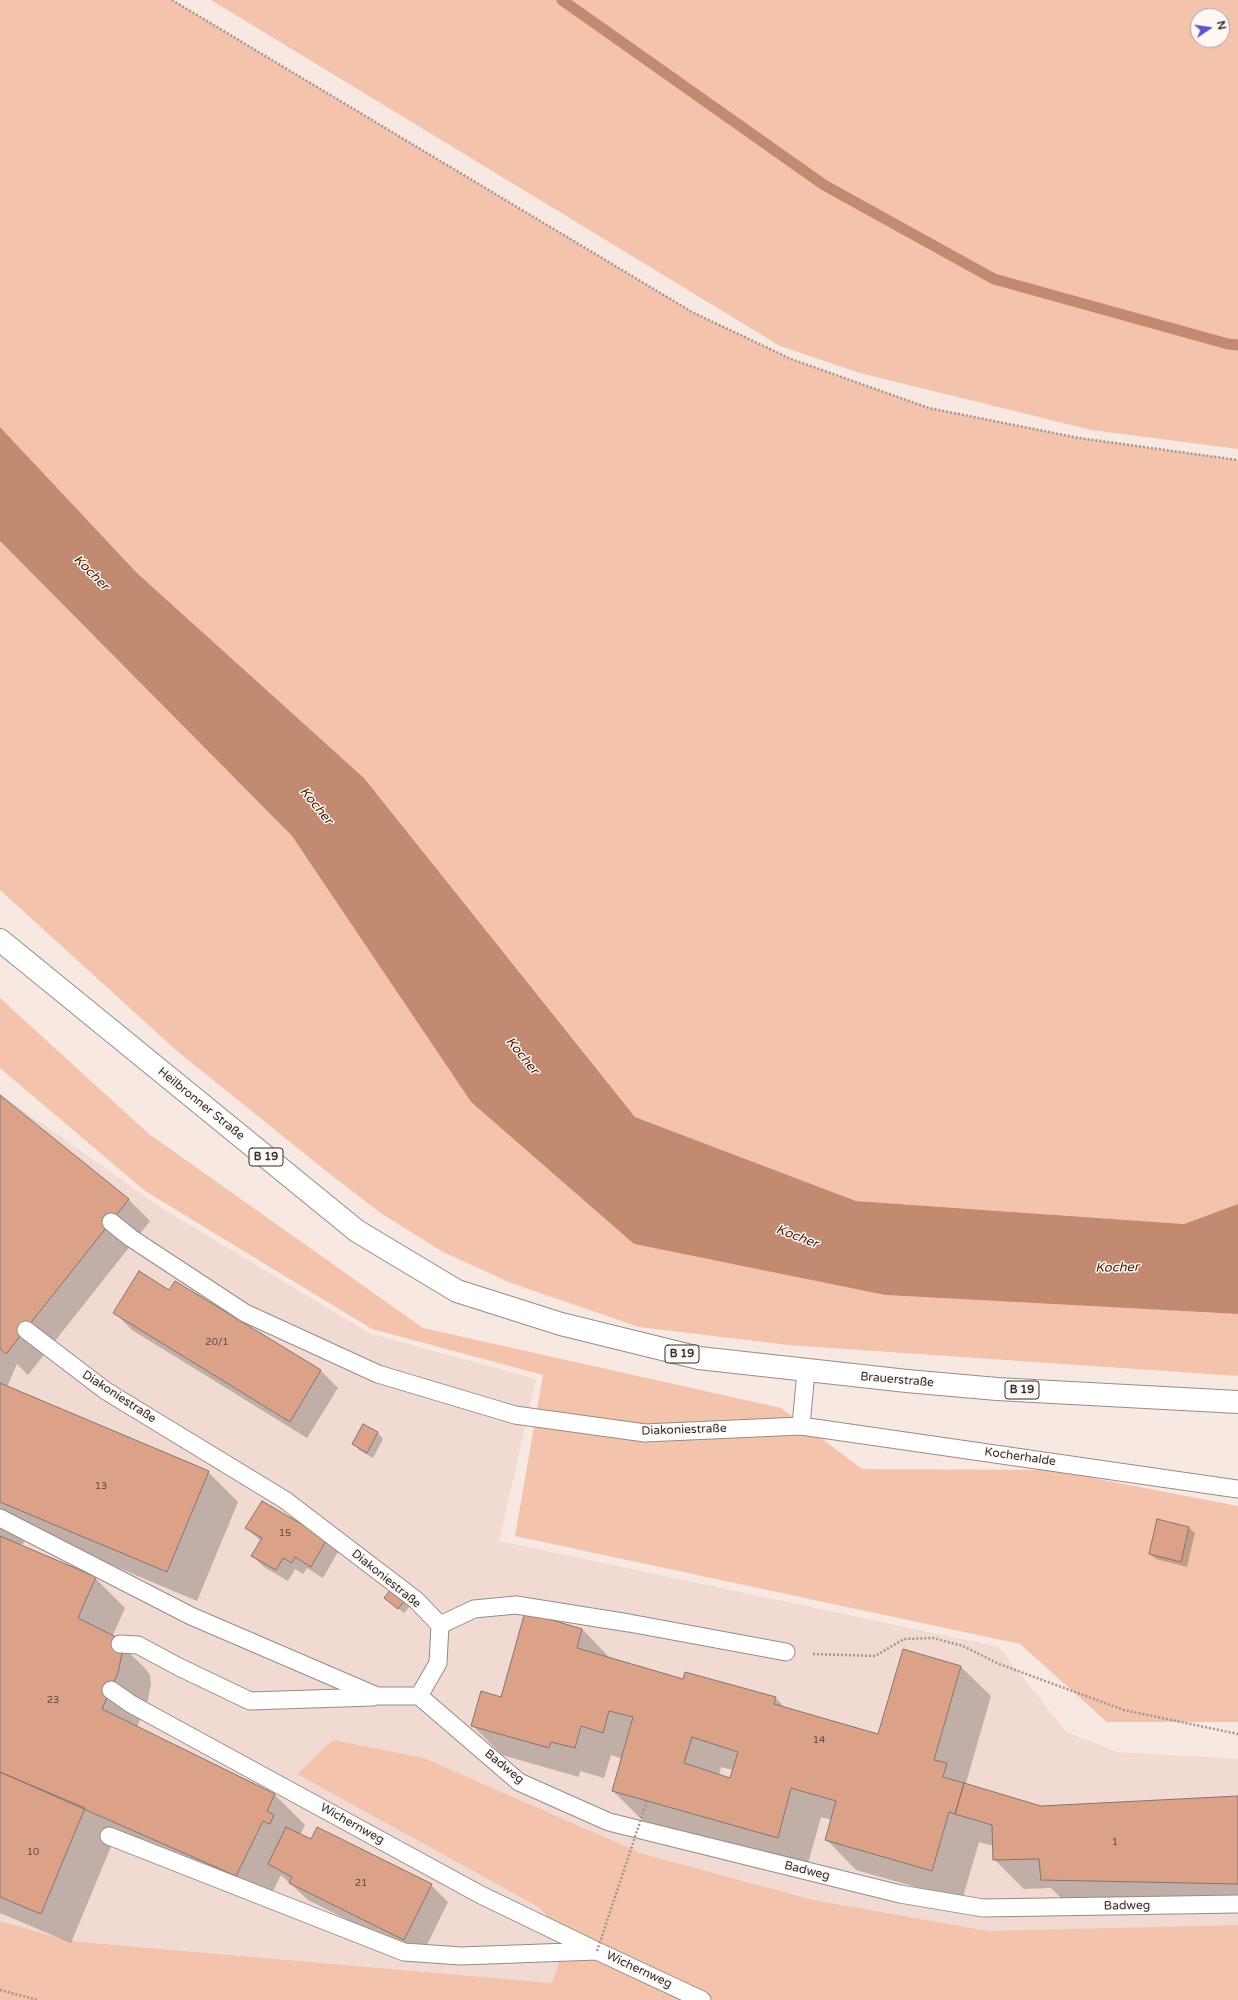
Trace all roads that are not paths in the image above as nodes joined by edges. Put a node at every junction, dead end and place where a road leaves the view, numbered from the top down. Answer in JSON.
{"nodes":[{"id":1,"x":0,"y":940,"type":"edge"},
{"id":2,"x":111,"y":1222,"type":"dead end"},
{"id":3,"x":561,"y":1324,"type":"joint"},
{"id":4,"x":26,"y":1330,"type":"dead end"},
{"id":5,"x":806,"y":1371,"type":"junction"},
{"id":6,"x":1238,"y":1402,"type":"edge"},
{"id":7,"x":801,"y":1426,"type":"junction"},
{"id":8,"x":1238,"y":1488,"type":"edge"},
{"id":9,"x":0,"y":1518,"type":"edge"},
{"id":10,"x":440,"y":1625,"type":"junction"},
{"id":11,"x":120,"y":1644,"type":"dead end"},
{"id":12,"x":786,"y":1652,"type":"road end"},
{"id":13,"x":111,"y":1690,"type":"dead end"},
{"id":14,"x":377,"y":1696,"type":"junction"},
{"id":15,"x":419,"y":1696,"type":"junction"},
{"id":16,"x":109,"y":1836,"type":"dead end"},
{"id":17,"x":1238,"y":1904,"type":"edge"},
{"id":18,"x":598,"y":1951,"type":"junction"},
{"id":19,"x":702,"y":2000,"type":"edge"}],
"edges":[{"from":1,"to":3,"type":"main road","name":"Heilbronner Straße","number":"B 19"},
{"from":2,"to":7,"type":"lane","name":"Diakoniestraße"},
{"from":3,"to":5,"type":"main road","name":"Brauerstraße","number":"B 19"},
{"from":4,"to":10,"type":"lane","name":"Diakoniestraße"},
{"from":5,"to":6,"type":"main road","name":"Brauerstraße","number":"B 19"},
{"from":5,"to":7,"type":"lane"},
{"from":7,"to":8,"type":"lane","name":"Kocherhalde"},
{"from":9,"to":14,"type":"lane"},
{"from":10,"to":12,"type":"lane"},
{"from":10,"to":15,"type":"lane"},
{"from":11,"to":14,"type":"lane"},
{"from":13,"to":18,"type":"lane","name":"Wichernweg"},
{"from":14,"to":15,"type":"lane"},
{"from":15,"to":17,"type":"lane","name":"Badweg"},
{"from":16,"to":18,"type":"lane","name":"Wichernweg"},
{"from":18,"to":19,"type":"lane","name":"Wichernweg"}]}
